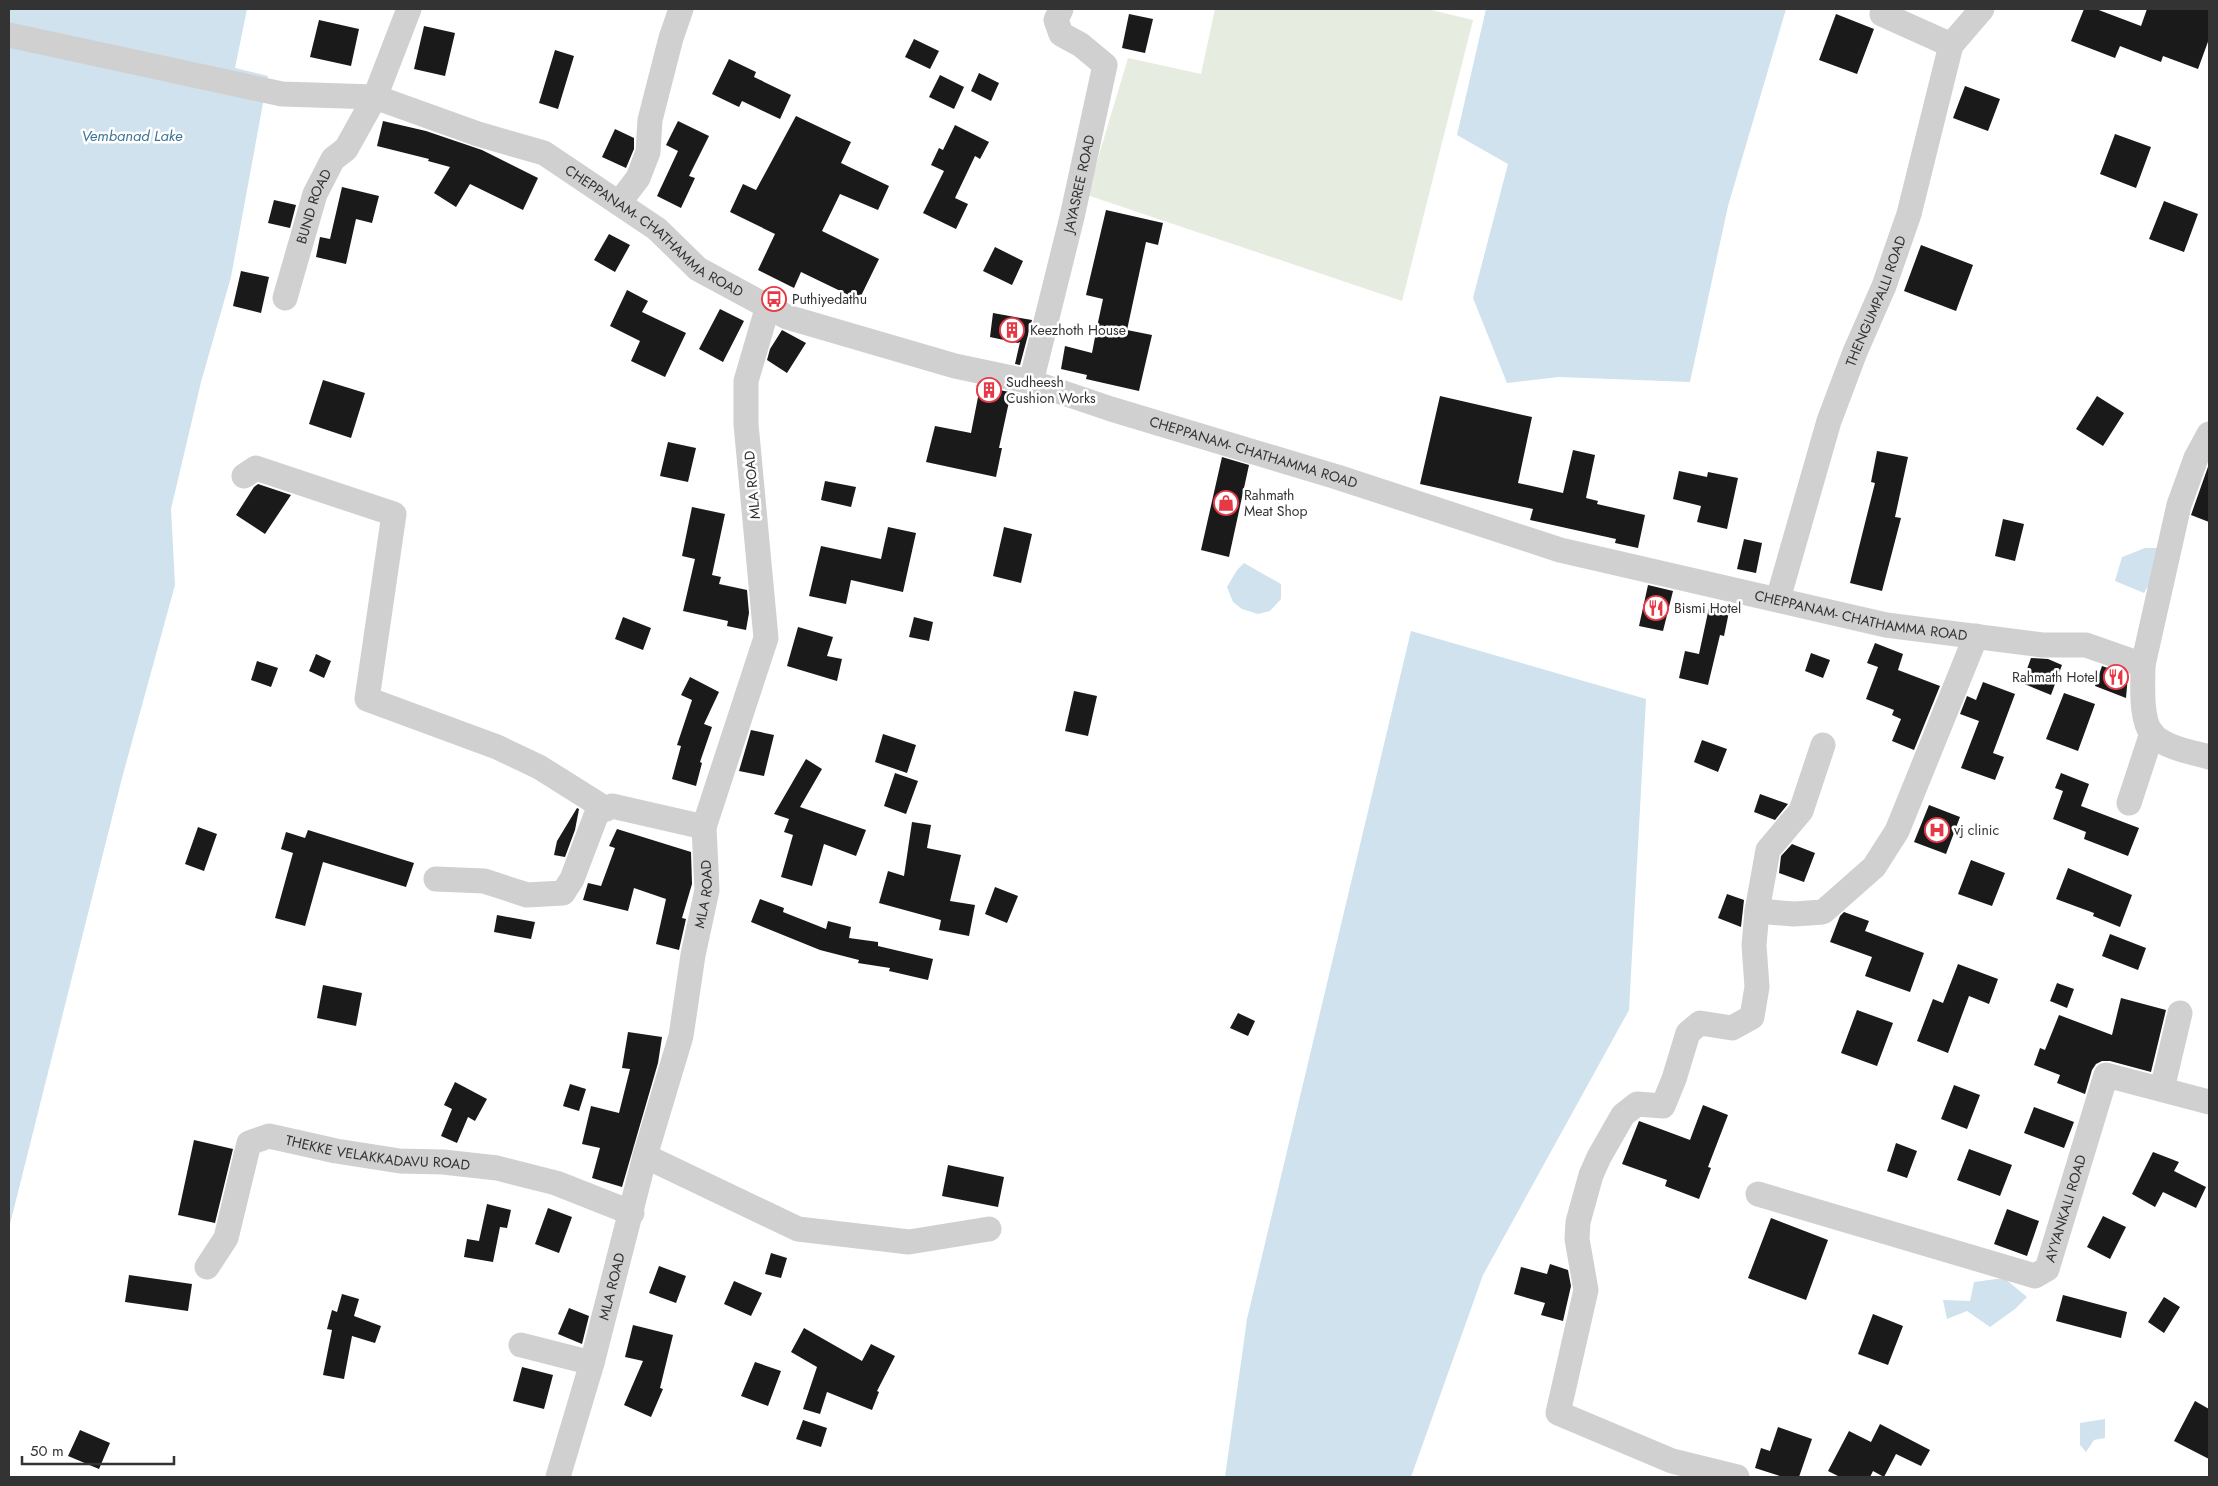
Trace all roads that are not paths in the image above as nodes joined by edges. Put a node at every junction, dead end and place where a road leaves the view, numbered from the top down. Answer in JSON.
{"nodes":[{"id":1,"x":409,"y":9,"type":"edge"},
{"id":2,"x":681,"y":9,"type":"edge"},
{"id":3,"x":1061,"y":9,"type":"edge"},
{"id":4,"x":1982,"y":9,"type":"edge"},
{"id":5,"x":1882,"y":14,"type":"dead end"},
{"id":6,"x":9,"y":36,"type":"edge"},
{"id":7,"x":1951,"y":44,"type":"junction"},
{"id":8,"x":375,"y":97,"type":"junction"},
{"id":9,"x":619,"y":204,"type":"junction"},
{"id":10,"x":285,"y":298,"type":"dead end"},
{"id":11,"x":768,"y":306,"type":"junction"},
{"id":12,"x":1030,"y":382,"type":"junction"},
{"id":13,"x":2209,"y":434,"type":"edge"},
{"id":14,"x":244,"y":476,"type":"dead end"},
{"id":15,"x":1778,"y":599,"type":"junction"},
{"id":16,"x":1976,"y":636,"type":"junction"},
{"id":17,"x":2143,"y":666,"type":"junction"},
{"id":18,"x":2152,"y":733,"type":"junction"},
{"id":19,"x":1823,"y":745,"type":"dead end"},
{"id":20,"x":2209,"y":758,"type":"edge"},
{"id":21,"x":2129,"y":803,"type":"dead end"},
{"id":22,"x":606,"y":809,"type":"junction"},
{"id":23,"x":704,"y":827,"type":"junction"},
{"id":24,"x":436,"y":879,"type":"dead end"},
{"id":25,"x":1757,"y":911,"type":"junction"},
{"id":26,"x":2180,"y":1013,"type":"dead end"},
{"id":27,"x":2162,"y":1089,"type":"junction"},
{"id":28,"x":2209,"y":1102,"type":"edge"},
{"id":29,"x":645,"y":1156,"type":"junction"},
{"id":30,"x":1758,"y":1194,"type":"dead end"},
{"id":31,"x":632,"y":1213,"type":"junction"},
{"id":32,"x":989,"y":1229,"type":"dead end"},
{"id":33,"x":206,"y":1267,"type":"dead end"},
{"id":34,"x":521,"y":1345,"type":"dead end"},
{"id":35,"x":592,"y":1362,"type":"junction"},
{"id":36,"x":558,"y":1477,"type":"edge"},
{"id":37,"x":1737,"y":1477,"type":"edge"}],
"edges":[{"from":1,"to":8,"type":"street","name":"BUND ROAD"},
{"from":2,"to":9,"type":"street"},
{"from":3,"to":12,"type":"street","name":"JAYASREE ROAD"},
{"from":4,"to":7,"type":"street","name":"THENGUMPALLI ROAD"},
{"from":5,"to":7,"type":"street"},
{"from":6,"to":8,"type":"street","name":"CHEPPANAM- CHATHAMMA ROAD"},
{"from":7,"to":15,"type":"street","name":"THENGUMPALLI ROAD"},
{"from":8,"to":9,"type":"street","name":"CHEPPANAM- CHATHAMMA ROAD"},
{"from":8,"to":10,"type":"street","name":"BUND ROAD"},
{"from":9,"to":11,"type":"street","name":"CHEPPANAM- CHATHAMMA ROAD"},
{"from":11,"to":12,"type":"street","name":"CHEPPANAM- CHATHAMMA ROAD"},
{"from":11,"to":23,"type":"street","name":"MLA ROAD"},
{"from":12,"to":15,"type":"street","name":"CHEPPANAM- CHATHAMMA ROAD"},
{"from":13,"to":17,"type":"street"},
{"from":14,"to":22,"type":"street"},
{"from":15,"to":16,"type":"street","name":"CHEPPANAM- CHATHAMMA ROAD"},
{"from":16,"to":17,"type":"street","name":"CHEPPANAM- CHATHAMMA ROAD"},
{"from":16,"to":25,"type":"street"},
{"from":17,"to":18,"type":"street"},
{"from":18,"to":20,"type":"street"},
{"from":18,"to":21,"type":"street"},
{"from":19,"to":25,"type":"street"},
{"from":22,"to":23,"type":"street"},
{"from":22,"to":24,"type":"street"},
{"from":23,"to":29,"type":"street","name":"MLA ROAD"},
{"from":25,"to":37,"type":"street"},
{"from":26,"to":27,"type":"street"},
{"from":27,"to":28,"type":"street","name":"AYYANKALI ROAD"},
{"from":27,"to":30,"type":"street","name":"AYYANKALI ROAD"},
{"from":29,"to":31,"type":"street","name":"MLA ROAD"},
{"from":29,"to":32,"type":"street"},
{"from":31,"to":33,"type":"street","name":"THEKKE VELAKKADAVU ROAD"},
{"from":31,"to":35,"type":"street","name":"MLA ROAD"},
{"from":34,"to":35,"type":"street"},
{"from":35,"to":36,"type":"street","name":"MLA ROAD"}]}
